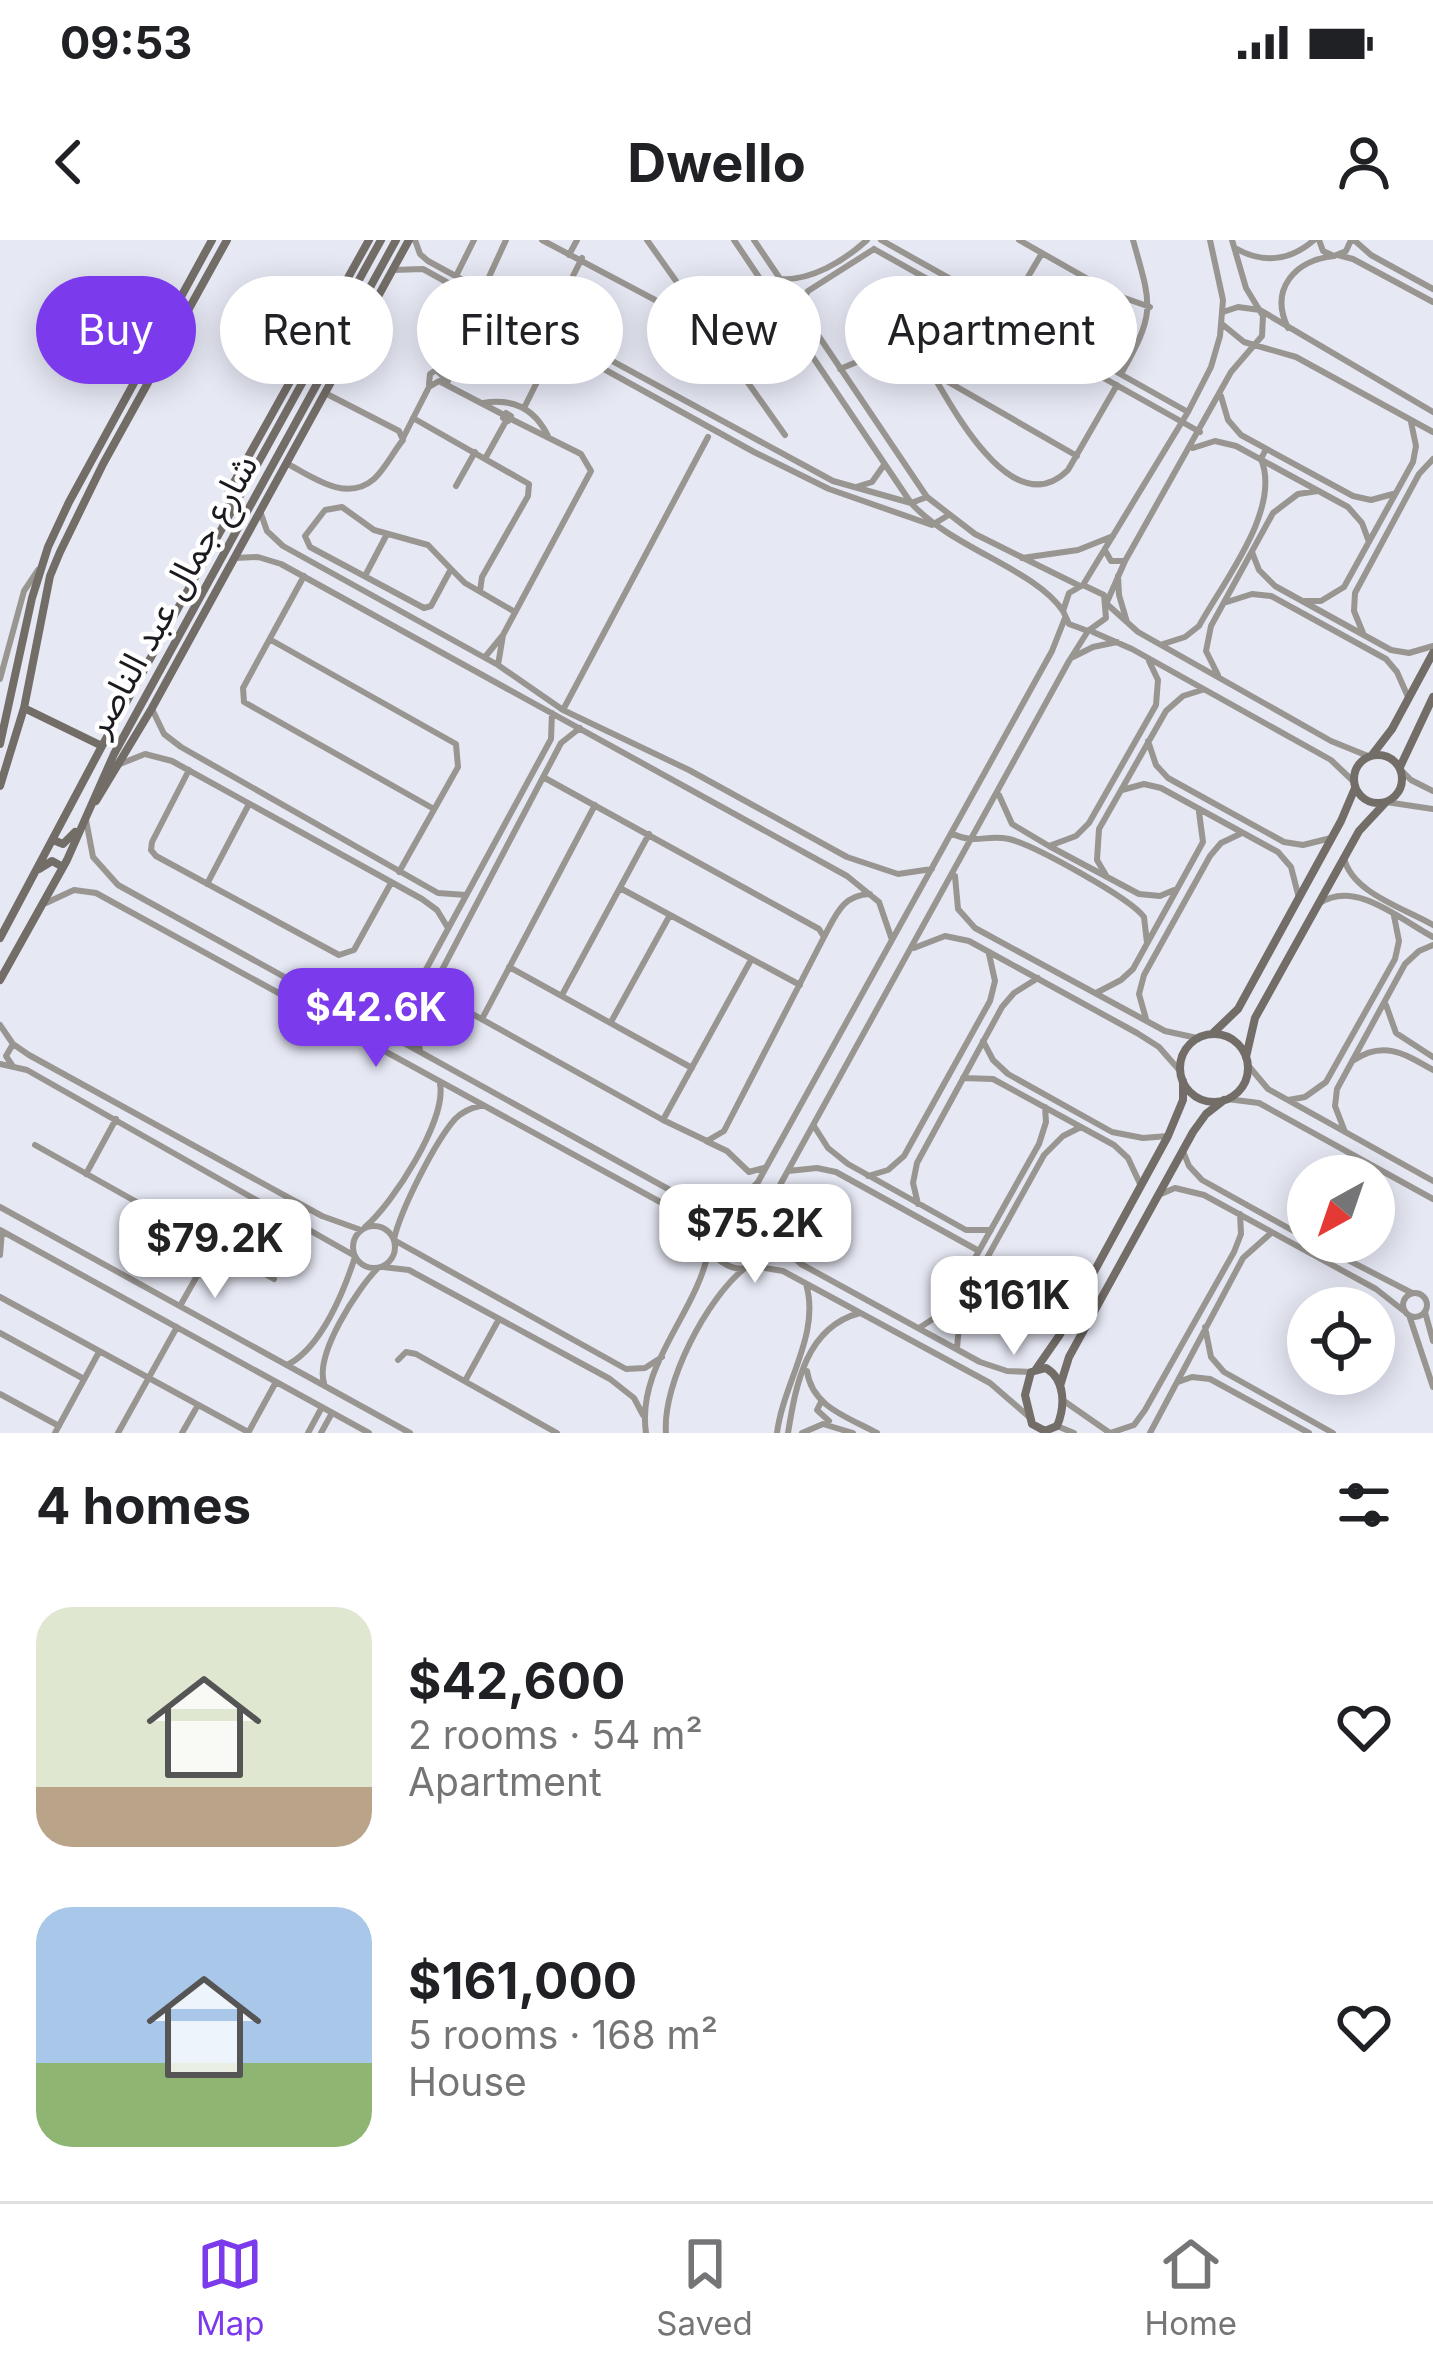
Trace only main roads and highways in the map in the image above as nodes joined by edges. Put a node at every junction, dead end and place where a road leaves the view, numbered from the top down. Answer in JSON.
{"nodes":[{"id":1,"x":212,"y":240,"type":"edge"},
{"id":2,"x":227,"y":240,"type":"edge"},
{"id":3,"x":369,"y":240,"type":"edge"},
{"id":4,"x":381,"y":240,"type":"edge"},
{"id":5,"x":397,"y":240,"type":"edge"},
{"id":6,"x":412,"y":240,"type":"edge"},
{"id":7,"x":354,"y":276,"type":"edge"},
{"id":8,"x":356,"y":276,"type":"edge"},
{"id":9,"x":377,"y":276,"type":"edge"},
{"id":10,"x":389,"y":276,"type":"edge"},
{"id":11,"x":298,"y":384,"type":"edge"},
{"id":12,"x":318,"y":384,"type":"edge"},
{"id":13,"x":330,"y":384,"type":"edge"},
{"id":14,"x":132,"y":387,"type":"junction"},
{"id":15,"x":143,"y":394,"type":"junction"},
{"id":16,"x":120,"y":408,"type":"junction"},
{"id":17,"x":131,"y":416,"type":"junction"},
{"id":18,"x":265,"y":480,"type":"junction"},
{"id":19,"x":269,"y":494,"type":"junction"},
{"id":20,"x":215,"y":593,"type":"junction"},
{"id":21,"x":198,"y":602,"type":"junction"},
{"id":22,"x":1433,"y":650,"type":"edge"},
{"id":23,"x":1433,"y":697,"type":"edge"},
{"id":24,"x":23,"y":708,"type":"junction"},
{"id":25,"x":0,"y":744,"type":"edge"},
{"id":26,"x":101,"y":746,"type":"junction"},
{"id":27,"x":1370,"y":756,"type":"junction"},
{"id":28,"x":1400,"y":768,"type":"junction"},
{"id":29,"x":1354,"y":784,"type":"junction"},
{"id":30,"x":0,"y":786,"type":"edge"},
{"id":31,"x":1386,"y":802,"type":"junction"},
{"id":32,"x":84,"y":818,"type":"junction"},
{"id":33,"x":53,"y":840,"type":"junction"},
{"id":34,"x":63,"y":867,"type":"junction"},
{"id":35,"x":34,"y":874,"type":"junction"},
{"id":36,"x":0,"y":938,"type":"edge"},
{"id":37,"x":0,"y":980,"type":"edge"},
{"id":38,"x":1244,"y":998,"type":"junction"},
{"id":39,"x":1261,"y":1007,"type":"junction"},
{"id":40,"x":1212,"y":1034,"type":"junction"},
{"id":41,"x":1247,"y":1060,"type":"junction"},
{"id":42,"x":1181,"y":1076,"type":"junction"},
{"id":43,"x":1225,"y":1100,"type":"junction"},
{"id":44,"x":1175,"y":1121,"type":"junction"},
{"id":45,"x":1193,"y":1132,"type":"junction"},
{"id":46,"x":1059,"y":1336,"type":"junction"},
{"id":47,"x":1075,"y":1345,"type":"junction"},
{"id":48,"x":1033,"y":1370,"type":"junction"},
{"id":49,"x":1060,"y":1385,"type":"junction"},
{"id":50,"x":1032,"y":1424,"type":"edge"},
{"id":51,"x":1056,"y":1429,"type":"edge"}],
"edges":[{"from":1,"to":14,"type":"main road"},
{"from":2,"to":15,"type":"main road"},
{"from":3,"to":7,"type":"main road"},
{"from":4,"to":8,"type":"main road","name":"شارع جمال عبد الناصر"},
{"from":5,"to":9,"type":"main road","name":"شارع جمال عبد الناصر"},
{"from":6,"to":10,"type":"main road"},
{"from":11,"to":26,"type":"main road","name":"شارع جمال عبد الناصر"},
{"from":12,"to":18,"type":"main road","name":"شارع جمال عبد الناصر"},
{"from":13,"to":19,"type":"main road"},
{"from":14,"to":15,"type":"main road"},
{"from":14,"to":16,"type":"main road"},
{"from":15,"to":17,"type":"main road"},
{"from":16,"to":17,"type":"main road"},
{"from":16,"to":25,"type":"main road"},
{"from":17,"to":24,"type":"main road"},
{"from":18,"to":19,"type":"main road"},
{"from":18,"to":21,"type":"main road","name":"شارع جمال عبد الناصر"},
{"from":19,"to":20,"type":"main road"},
{"from":20,"to":21,"type":"main road"},
{"from":20,"to":32,"type":"main road"},
{"from":21,"to":32,"type":"main road","name":"شارع جمال عبد الناصر"},
{"from":22,"to":27,"type":"main road"},
{"from":23,"to":28,"type":"main road"},
{"from":24,"to":26,"type":"main road"},
{"from":24,"to":30,"type":"main road"},
{"from":26,"to":33,"type":"main road","name":"شارع جمال عبد الناصر"},
{"from":27,"to":28,"type":"main road"},
{"from":27,"to":29,"type":"main road"},
{"from":28,"to":31,"type":"main road"},
{"from":29,"to":31,"type":"main road"},
{"from":29,"to":38,"type":"main road"},
{"from":31,"to":39,"type":"main road"},
{"from":32,"to":33,"type":"main road"},
{"from":32,"to":34,"type":"main road","name":"شارع جمال عبد الناصر"},
{"from":33,"to":35,"type":"main road","name":"شارع جمال عبد الناصر"},
{"from":34,"to":35,"type":"main road"},
{"from":34,"to":37,"type":"main road","name":"شارع جمال عبد الناصر"},
{"from":35,"to":36,"type":"main road","name":"شارع جمال عبد الناصر"},
{"from":38,"to":39,"type":"main road"},
{"from":38,"to":40,"type":"main road"},
{"from":39,"to":41,"type":"main road"},
{"from":40,"to":41,"type":"main road"},
{"from":40,"to":42,"type":"main road"},
{"from":41,"to":43,"type":"main road"},
{"from":42,"to":43,"type":"main road"},
{"from":42,"to":44,"type":"main road"},
{"from":43,"to":45,"type":"main road"},
{"from":44,"to":45,"type":"main road"},
{"from":44,"to":46,"type":"main road"},
{"from":45,"to":47,"type":"main road"},
{"from":46,"to":47,"type":"main road"},
{"from":46,"to":48,"type":"main road"},
{"from":47,"to":49,"type":"main road"},
{"from":48,"to":49,"type":"main road"},
{"from":48,"to":50,"type":"main road"},
{"from":49,"to":51,"type":"main road"},
{"from":50,"to":51,"type":"main road"}]}
